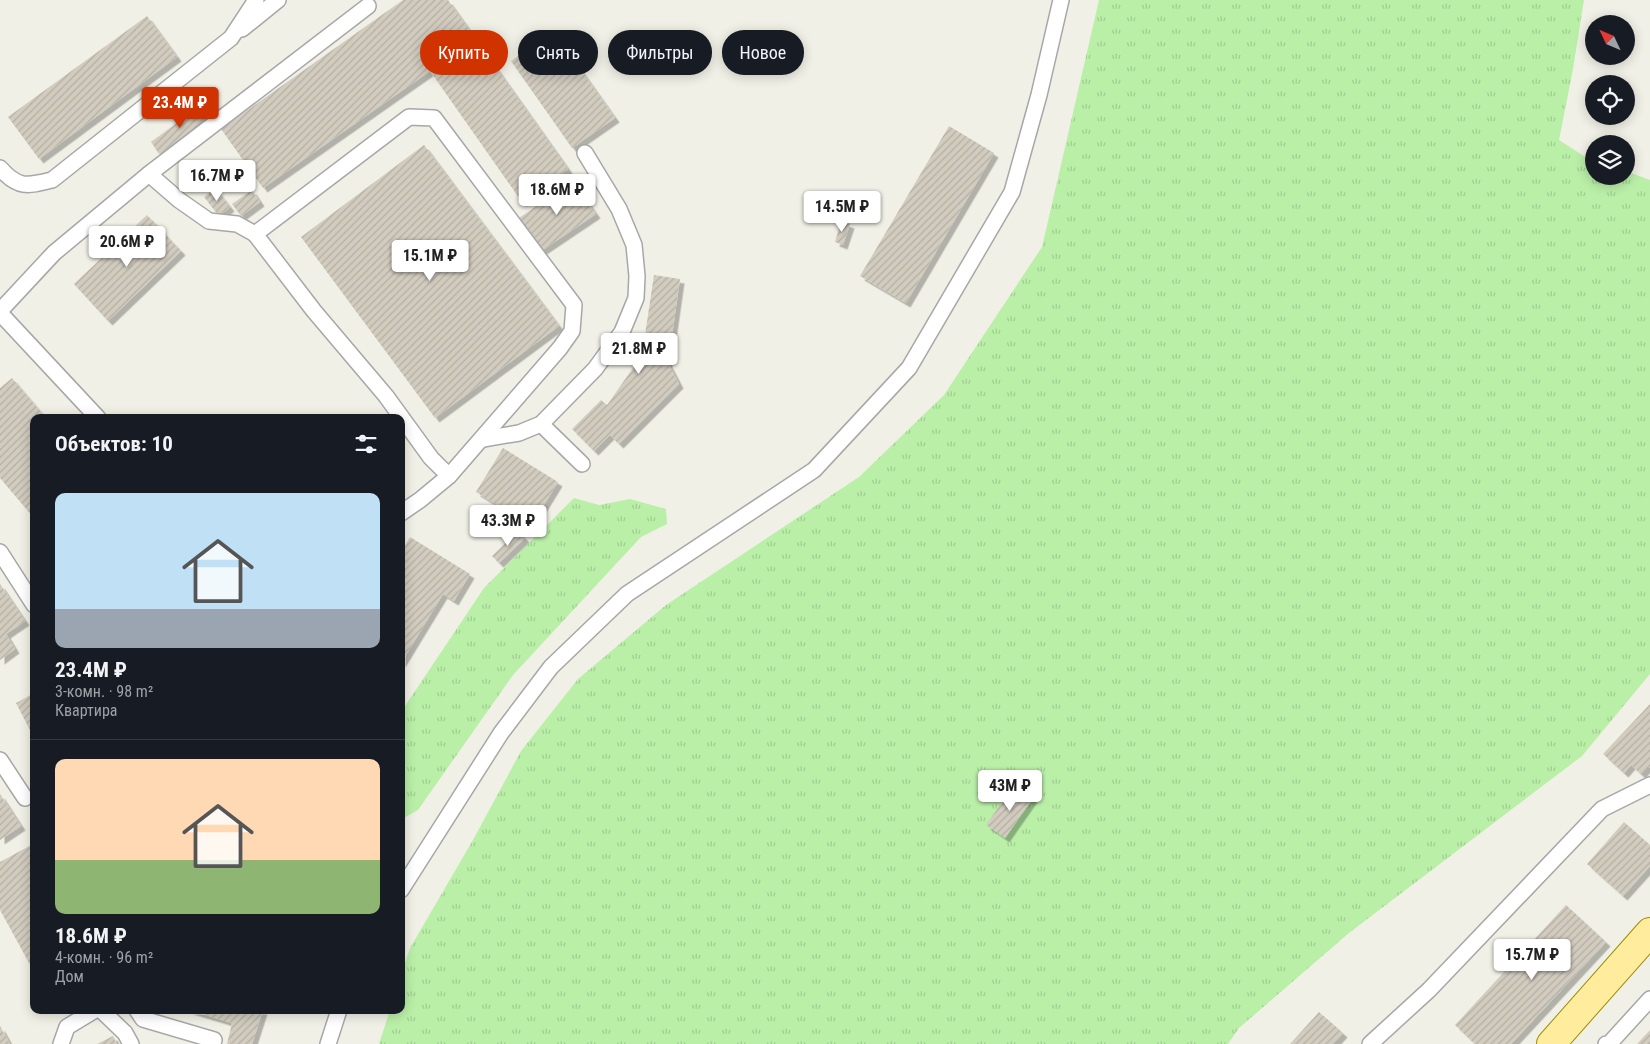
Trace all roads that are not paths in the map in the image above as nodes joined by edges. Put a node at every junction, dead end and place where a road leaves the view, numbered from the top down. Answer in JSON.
{"nodes":[{"id":1,"x":256,"y":0,"type":"edge"},
{"id":2,"x":278,"y":0,"type":"edge"},
{"id":3,"x":1061,"y":0,"type":"edge"},
{"id":4,"x":368,"y":6,"type":"dead end"},
{"id":5,"x":230,"y":38,"type":"junction"},
{"id":6,"x":585,"y":153,"type":"dead end"},
{"id":7,"x":0,"y":168,"type":"edge"},
{"id":8,"x":148,"y":174,"type":"junction"},
{"id":9,"x":255,"y":234,"type":"junction"},
{"id":10,"x":0,"y":312,"type":"edge"},
{"id":11,"x":94,"y":414,"type":"edge"},
{"id":12,"x":399,"y":414,"type":"edge"},
{"id":13,"x":405,"y":422,"type":"edge"},
{"id":14,"x":541,"y":424,"type":"junction"},
{"id":15,"x":483,"y":439,"type":"junction"},
{"id":16,"x":582,"y":464,"type":"dead end"},
{"id":17,"x":449,"y":476,"type":"junction"},
{"id":18,"x":405,"y":510,"type":"edge"},
{"id":19,"x":0,"y":552,"type":"edge"},
{"id":20,"x":30,"y":599,"type":"edge"},
{"id":21,"x":0,"y":760,"type":"edge"},
{"id":22,"x":1650,"y":785,"type":"edge"},
{"id":23,"x":26,"y":798,"type":"dead end"},
{"id":24,"x":405,"y":884,"type":"edge"},
{"id":25,"x":1650,"y":932,"type":"edge"},
{"id":26,"x":1650,"y":999,"type":"edge"},
{"id":27,"x":89,"y":1014,"type":"edge"},
{"id":28,"x":105,"y":1014,"type":"edge"},
{"id":29,"x":140,"y":1014,"type":"edge"},
{"id":30,"x":339,"y":1014,"type":"edge"},
{"id":31,"x":214,"y":1040,"type":"dead end"},
{"id":32,"x":61,"y":1044,"type":"edge"},
{"id":33,"x":131,"y":1044,"type":"edge"},
{"id":34,"x":328,"y":1044,"type":"edge"},
{"id":35,"x":1370,"y":1044,"type":"edge"},
{"id":36,"x":1553,"y":1044,"type":"edge"},
{"id":37,"x":1606,"y":1044,"type":"edge"}],
"edges":[{"from":1,"to":5,"type":"lane"},
{"from":2,"to":5,"type":"lane"},
{"from":3,"to":24,"type":"lane"},
{"from":4,"to":8,"type":"lane"},
{"from":5,"to":7,"type":"lane"},
{"from":6,"to":14,"type":"lane"},
{"from":8,"to":9,"type":"lane"},
{"from":8,"to":10,"type":"lane"},
{"from":9,"to":12,"type":"lane"},
{"from":9,"to":15,"type":"lane"},
{"from":10,"to":11,"type":"lane"},
{"from":13,"to":17,"type":"lane"},
{"from":14,"to":15,"type":"lane"},
{"from":14,"to":16,"type":"lane"},
{"from":15,"to":17,"type":"lane"},
{"from":17,"to":18,"type":"lane"},
{"from":19,"to":20,"type":"lane"},
{"from":21,"to":23,"type":"lane"},
{"from":22,"to":35,"type":"lane"},
{"from":25,"to":36,"type":"main road"},
{"from":26,"to":37,"type":"lane"},
{"from":27,"to":32,"type":"lane"},
{"from":28,"to":33,"type":"lane"},
{"from":29,"to":31,"type":"lane"},
{"from":30,"to":34,"type":"lane"}]}
